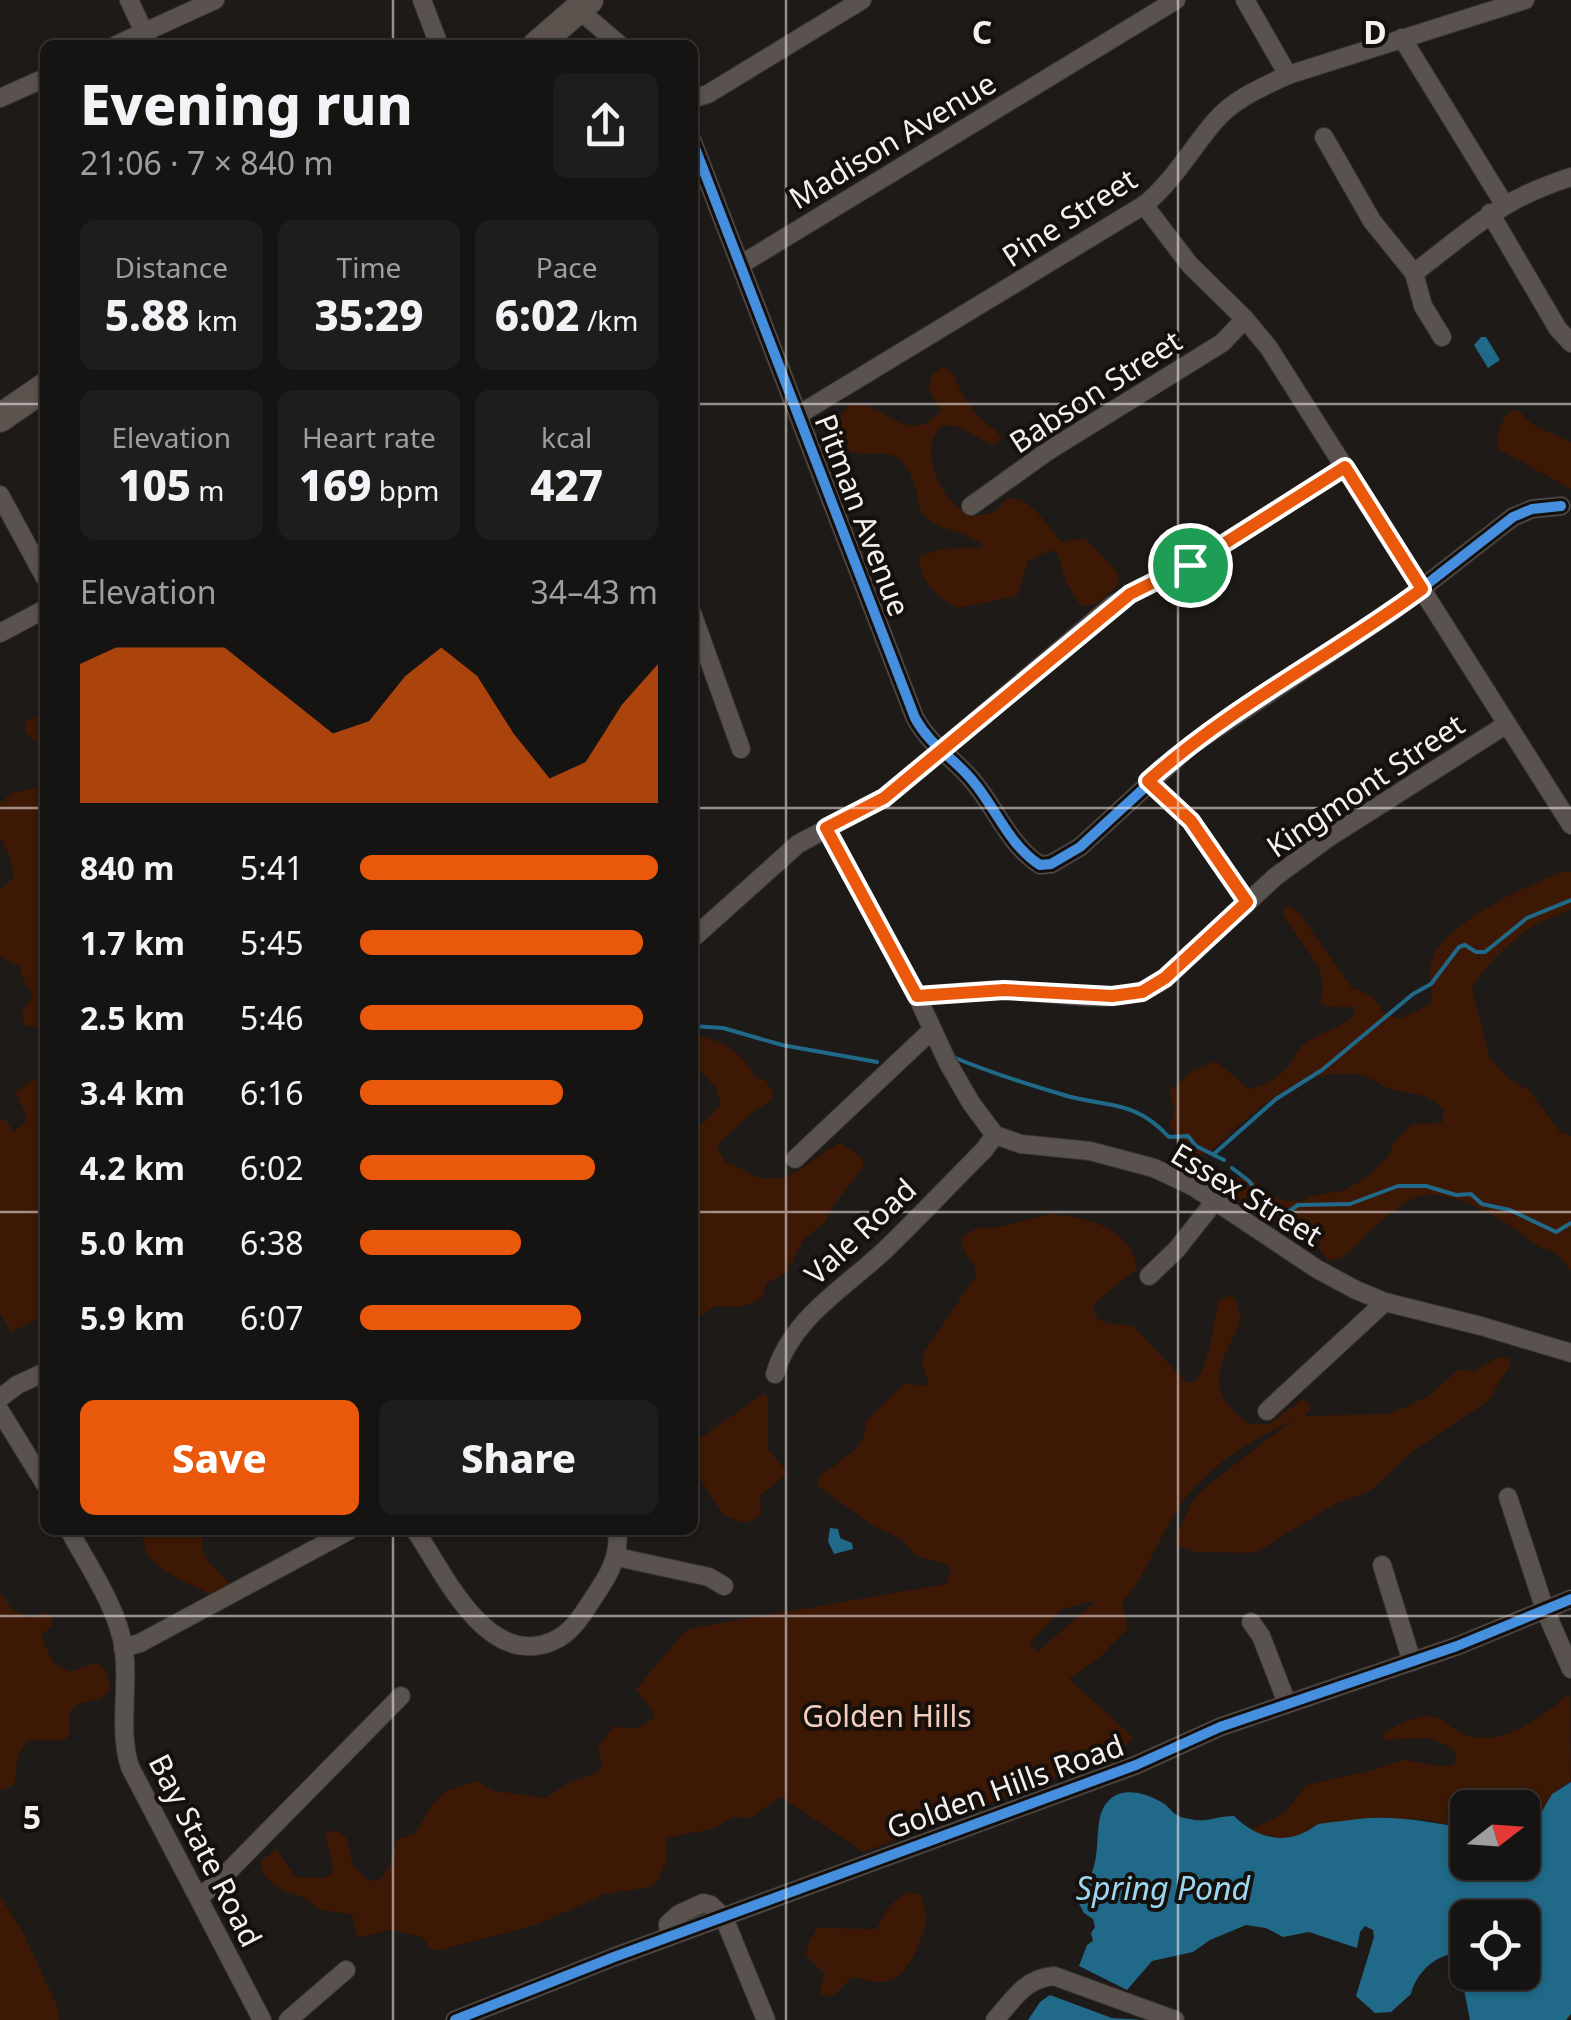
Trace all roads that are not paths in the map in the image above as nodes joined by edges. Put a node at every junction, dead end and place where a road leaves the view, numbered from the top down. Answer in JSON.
{"nodes":[{"id":1,"x":129,"y":0,"type":"edge"},
{"id":2,"x":215,"y":0,"type":"edge"},
{"id":3,"x":422,"y":0,"type":"edge"},
{"id":4,"x":862,"y":0,"type":"edge"},
{"id":5,"x":1176,"y":0,"type":"edge"},
{"id":6,"x":1245,"y":0,"type":"edge"},
{"id":7,"x":1525,"y":0,"type":"edge"},
{"id":8,"x":584,"y":5,"type":"edge"},
{"id":9,"x":1402,"y":38,"type":"junction"},
{"id":10,"x":147,"y":39,"type":"edge"},
{"id":11,"x":437,"y":40,"type":"edge"},
{"id":12,"x":543,"y":40,"type":"edge"},
{"id":13,"x":616,"y":40,"type":"edge"},
{"id":14,"x":1288,"y":75,"type":"junction"},
{"id":15,"x":40,"y":80,"type":"edge"},
{"id":16,"x":698,"y":97,"type":"edge"},
{"id":17,"x":0,"y":98,"type":"edge"},
{"id":18,"x":1324,"y":136,"type":"dead end"},
{"id":19,"x":698,"y":156,"type":"edge"},
{"id":20,"x":1571,"y":177,"type":"edge"},
{"id":21,"x":1144,"y":205,"type":"junction"},
{"id":22,"x":1497,"y":209,"type":"junction"},
{"id":23,"x":740,"y":265,"type":"junction"},
{"id":24,"x":1414,"y":273,"type":"junction"},
{"id":25,"x":1245,"y":319,"type":"junction"},
{"id":26,"x":1442,"y":338,"type":"dead end"},
{"id":27,"x":1571,"y":343,"type":"edge"},
{"id":28,"x":40,"y":390,"type":"edge"},
{"id":29,"x":798,"y":415,"type":"junction"},
{"id":30,"x":0,"y":418,"type":"edge"},
{"id":31,"x":1345,"y":467,"type":"junction"},
{"id":32,"x":0,"y":495,"type":"edge"},
{"id":33,"x":971,"y":506,"type":"dead end"},
{"id":34,"x":1561,"y":506,"type":"dead end"},
{"id":35,"x":40,"y":569,"type":"edge"},
{"id":36,"x":1422,"y":589,"type":"junction"},
{"id":37,"x":40,"y":613,"type":"edge"},
{"id":38,"x":698,"y":630,"type":"edge"},
{"id":39,"x":0,"y":633,"type":"edge"},
{"id":40,"x":711,"y":666,"type":"junction"},
{"id":41,"x":698,"y":671,"type":"edge"},
{"id":42,"x":1507,"y":724,"type":"junction"},
{"id":43,"x":741,"y":749,"type":"dead end"},
{"id":44,"x":938,"y":751,"type":"junction"},
{"id":45,"x":1148,"y":781,"type":"junction"},
{"id":46,"x":1571,"y":825,"type":"edge"},
{"id":47,"x":826,"y":828,"type":"junction"},
{"id":48,"x":1247,"y":902,"type":"junction"},
{"id":49,"x":698,"y":933,"type":"edge"},
{"id":50,"x":917,"y":996,"type":"junction"},
{"id":51,"x":931,"y":1031,"type":"junction"},
{"id":52,"x":995,"y":1135,"type":"junction"},
{"id":53,"x":795,"y":1159,"type":"dead end"},
{"id":54,"x":1215,"y":1201,"type":"junction"},
{"id":55,"x":1149,"y":1276,"type":"dead end"},
{"id":56,"x":1385,"y":1302,"type":"junction"},
{"id":57,"x":1571,"y":1353,"type":"edge"},
{"id":58,"x":40,"y":1374,"type":"edge"},
{"id":59,"x":775,"y":1374,"type":"dead end"},
{"id":60,"x":0,"y":1398,"type":"edge"},
{"id":61,"x":1267,"y":1411,"type":"dead end"},
{"id":62,"x":0,"y":1412,"type":"edge"},
{"id":63,"x":40,"y":1476,"type":"edge"},
{"id":64,"x":1508,"y":1497,"type":"dead end"},
{"id":65,"x":72,"y":1535,"type":"edge"},
{"id":66,"x":341,"y":1535,"type":"edge"},
{"id":67,"x":418,"y":1535,"type":"edge"},
{"id":68,"x":616,"y":1535,"type":"edge"},
{"id":69,"x":617,"y":1556,"type":"junction"},
{"id":70,"x":1382,"y":1565,"type":"dead end"},
{"id":71,"x":724,"y":1586,"type":"dead end"},
{"id":72,"x":1571,"y":1600,"type":"edge"},
{"id":73,"x":1545,"y":1610,"type":"junction"},
{"id":74,"x":1251,"y":1622,"type":"dead end"},
{"id":75,"x":124,"y":1648,"type":"junction"},
{"id":76,"x":1412,"y":1662,"type":"junction"},
{"id":77,"x":1571,"y":1669,"type":"edge"},
{"id":78,"x":401,"y":1696,"type":"dead end"},
{"id":79,"x":1287,"y":1703,"type":"junction"},
{"id":80,"x":198,"y":1897,"type":"junction"},
{"id":81,"x":724,"y":1918,"type":"junction"},
{"id":82,"x":346,"y":1970,"type":"dead end"},
{"id":83,"x":262,"y":2020,"type":"edge"},
{"id":84,"x":288,"y":2020,"type":"edge"},
{"id":85,"x":455,"y":2020,"type":"edge"},
{"id":86,"x":766,"y":2020,"type":"edge"},
{"id":87,"x":995,"y":2020,"type":"edge"},
{"id":88,"x":1175,"y":2020,"type":"edge"}],
"edges":[{"from":1,"to":10,"type":"street"},
{"from":2,"to":10,"type":"street"},
{"from":3,"to":11,"type":"street"},
{"from":4,"to":16,"type":"street"},
{"from":5,"to":23,"type":"street","name":"Madison Avenue"},
{"from":6,"to":14,"type":"street"},
{"from":7,"to":9,"type":"street","name":"Pine Street"},
{"from":8,"to":12,"type":"main road"},
{"from":8,"to":13,"type":"street"},
{"from":9,"to":14,"type":"street","name":"Pine Street"},
{"from":9,"to":22,"type":"street"},
{"from":14,"to":21,"type":"street","name":"Pine Street"},
{"from":15,"to":17,"type":"street"},
{"from":18,"to":24,"type":"street"},
{"from":19,"to":23,"type":"street","name":"Pitman Avenue"},
{"from":20,"to":22,"type":"street"},
{"from":21,"to":25,"type":"street"},
{"from":21,"to":29,"type":"street","name":"Pine Street"},
{"from":22,"to":24,"type":"street"},
{"from":22,"to":27,"type":"street"},
{"from":23,"to":29,"type":"street","name":"Pitman Avenue"},
{"from":24,"to":26,"type":"street"},
{"from":25,"to":31,"type":"street"},
{"from":25,"to":33,"type":"street","name":"Babson Street"},
{"from":28,"to":30,"type":"main road"},
{"from":29,"to":44,"type":"street","name":"Pitman Avenue"},
{"from":31,"to":36,"type":"street"},
{"from":31,"to":44,"type":"street"},
{"from":32,"to":35,"type":"street"},
{"from":34,"to":36,"type":"street"},
{"from":36,"to":42,"type":"street"},
{"from":36,"to":45,"type":"street"},
{"from":37,"to":39,"type":"street"},
{"from":38,"to":40,"type":"street"},
{"from":40,"to":41,"type":"street"},
{"from":40,"to":43,"type":"street"},
{"from":42,"to":46,"type":"street"},
{"from":42,"to":48,"type":"street","name":"Kingmont Street"},
{"from":44,"to":45,"type":"street","name":"Pitman Avenue"},
{"from":44,"to":47,"type":"street"},
{"from":45,"to":48,"type":"street"},
{"from":47,"to":49,"type":"street"},
{"from":47,"to":50,"type":"street"},
{"from":48,"to":50,"type":"street","name":"Kingmont Street"},
{"from":50,"to":51,"type":"street"},
{"from":51,"to":52,"type":"street"},
{"from":51,"to":53,"type":"street"},
{"from":52,"to":54,"type":"street","name":"Essex Street"},
{"from":52,"to":59,"type":"street","name":"Vale Road"},
{"from":54,"to":55,"type":"street"},
{"from":54,"to":56,"type":"street","name":"Essex Street"},
{"from":56,"to":57,"type":"street","name":"Essex Street"},
{"from":56,"to":61,"type":"street"},
{"from":58,"to":60,"type":"street"},
{"from":62,"to":63,"type":"street"},
{"from":64,"to":73,"type":"street"},
{"from":65,"to":75,"type":"street","name":"Bay State Road"},
{"from":66,"to":75,"type":"street"},
{"from":67,"to":69,"type":"street"},
{"from":68,"to":69,"type":"street"},
{"from":69,"to":71,"type":"street"},
{"from":70,"to":76,"type":"street"},
{"from":72,"to":73,"type":"street","name":"Golden Hills Road"},
{"from":73,"to":76,"type":"street","name":"Golden Hills Road"},
{"from":73,"to":77,"type":"street"},
{"from":74,"to":79,"type":"street"},
{"from":75,"to":80,"type":"street","name":"Bay State Road"},
{"from":76,"to":79,"type":"street","name":"Golden Hills Road"},
{"from":78,"to":80,"type":"street"},
{"from":79,"to":81,"type":"street","name":"Golden Hills Road"},
{"from":80,"to":83,"type":"street","name":"Bay State Road"},
{"from":81,"to":85,"type":"street","name":"Golden Hills Road"},
{"from":81,"to":86,"type":"street"},
{"from":82,"to":84,"type":"street"},
{"from":87,"to":88,"type":"street"}]}
